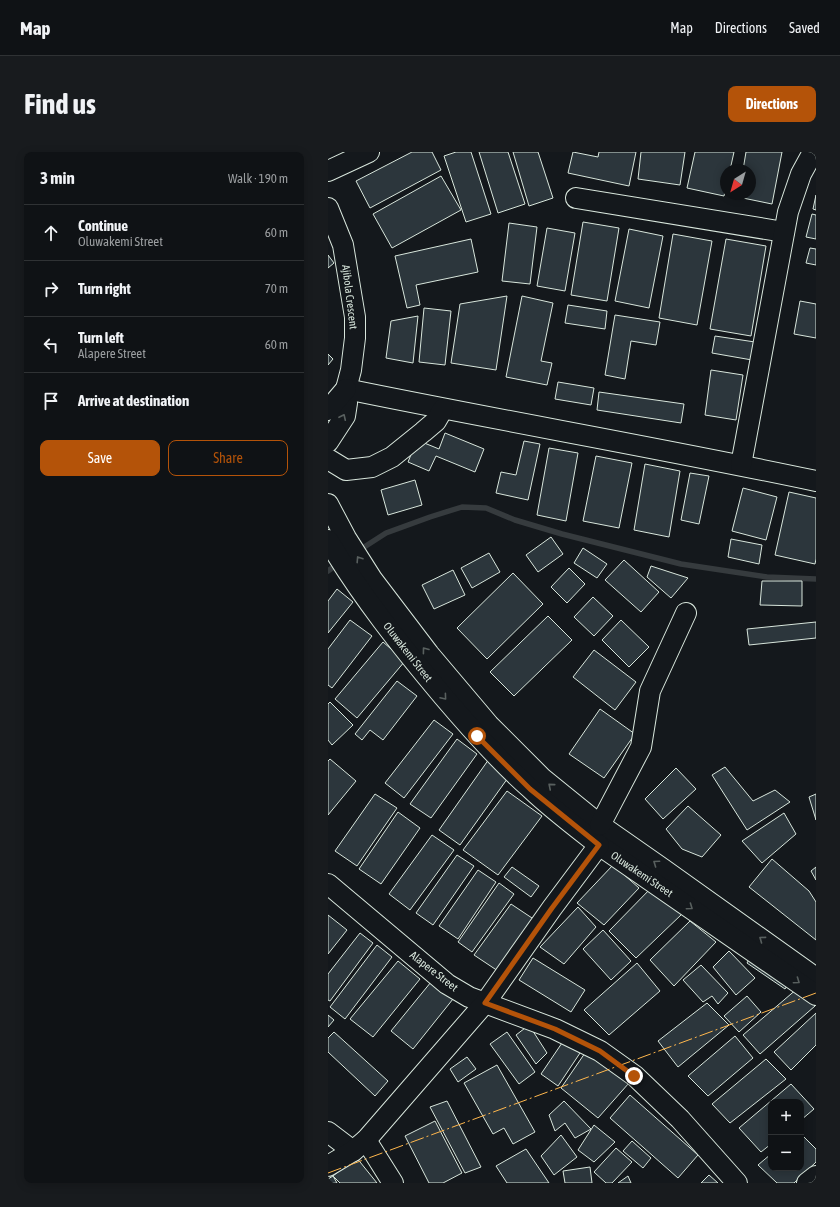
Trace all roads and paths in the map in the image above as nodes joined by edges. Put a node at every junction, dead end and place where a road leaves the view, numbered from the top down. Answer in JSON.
{"nodes":[{"id":1,"x":369,"y":152,"type":"edge"},
{"id":2,"x":813,"y":152,"type":"edge"},
{"id":3,"x":328,"y":171,"type":"edge"},
{"id":4,"x":576,"y":198,"type":"dead end"},
{"id":5,"x":328,"y":208,"type":"edge"},
{"id":6,"x":784,"y":232,"type":"junction"},
{"id":7,"x":346,"y":389,"type":"junction"},
{"id":8,"x":443,"y":409,"type":"junction"},
{"id":9,"x":328,"y":410,"type":"edge"},
{"id":10,"x":328,"y":442,"type":"edge"},
{"id":11,"x":328,"y":458,"type":"edge"},
{"id":12,"x":741,"y":465,"type":"junction"},
{"id":13,"x":816,"y":481,"type":"edge"},
{"id":14,"x":328,"y":504,"type":"edge"},
{"id":15,"x":336,"y":543,"type":"edge"},
{"id":16,"x":366,"y":584,"type":"junction"},
{"id":17,"x":686,"y":613,"type":"dead end"},
{"id":18,"x":600,"y":825,"type":"junction"},
{"id":19,"x":599,"y":845,"type":"junction"},
{"id":20,"x":328,"y":884,"type":"edge"},
{"id":21,"x":816,"y":978,"type":"edge"},
{"id":22,"x":816,"y":995,"type":"edge"},
{"id":23,"x":485,"y":1003,"type":"junction"},
{"id":24,"x":328,"y":1132,"type":"edge"},
{"id":25,"x":359,"y":1145,"type":"junction"},
{"id":26,"x":328,"y":1166,"type":"edge"},
{"id":27,"x":816,"y":1176,"type":"edge"},
{"id":28,"x":393,"y":1183,"type":"edge"},
{"id":29,"x":737,"y":1183,"type":"edge"},
{"id":30,"x":807,"y":1183,"type":"edge"}],
"edges":[{"from":1,"to":3,"type":"street"},
{"from":2,"to":6,"type":"street"},
{"from":4,"to":6,"type":"street"},
{"from":5,"to":7,"type":"street","name":"Ajibola Crescent"},
{"from":6,"to":12,"type":"street"},
{"from":7,"to":8,"type":"street"},
{"from":7,"to":9,"type":"street"},
{"from":10,"to":7,"type":"street","one_way":true},
{"from":8,"to":11,"type":"street"},
{"from":8,"to":12,"type":"street"},
{"from":12,"to":13,"type":"street"},
{"from":14,"to":15,"type":"street"},
{"from":15,"to":16,"type":"street"},
{"from":18,"to":16,"type":"street","name":"Oluwakemi Street","one_way":true},
{"from":16,"to":19,"type":"street","name":"Oluwakemi Street","one_way":true},
{"from":17,"to":18,"type":"street"},
{"from":21,"to":18,"type":"street","name":"Oluwakemi Street","one_way":true},
{"from":19,"to":22,"type":"street","name":"Oluwakemi Street","one_way":true},
{"from":19,"to":23,"type":"street"},
{"from":20,"to":23,"type":"street","name":"Alapere Street"},
{"from":23,"to":25,"type":"street"},
{"from":23,"to":29,"type":"street","name":"Alapere Street"},
{"from":24,"to":25,"type":"street"},
{"from":25,"to":26,"type":"street"},
{"from":25,"to":28,"type":"street"},
{"from":27,"to":30,"type":"street"}]}
